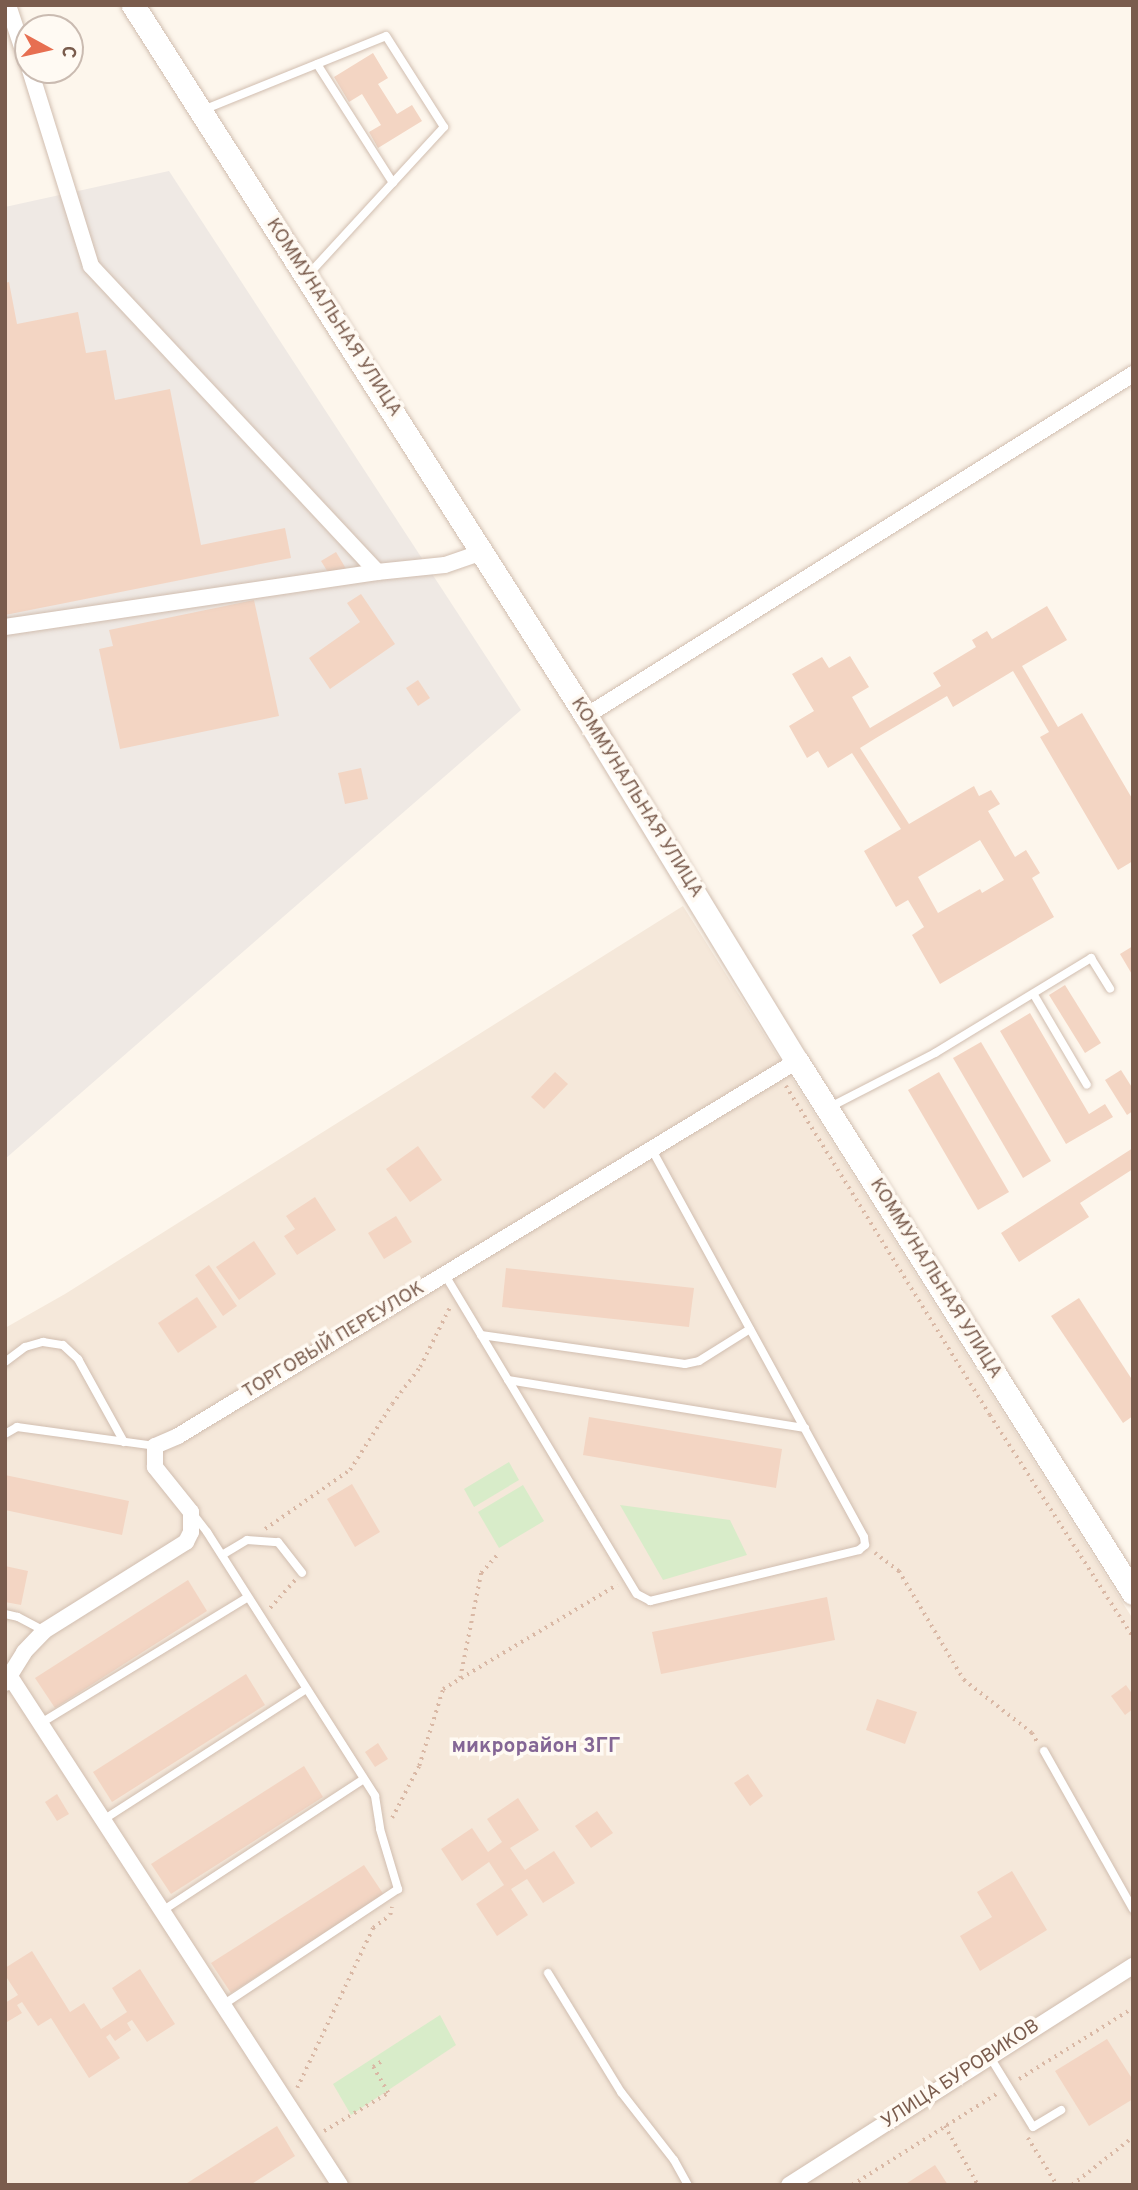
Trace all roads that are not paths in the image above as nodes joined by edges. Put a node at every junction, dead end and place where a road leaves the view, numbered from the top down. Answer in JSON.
{"nodes":[{"id":1,"x":8,"y":5,"type":"edge"},
{"id":2,"x":133,"y":5,"type":"edge"},
{"id":3,"x":14,"y":23,"type":"edge"},
{"id":4,"x":317,"y":64,"type":"junction"},
{"id":5,"x":34,"y":84,"type":"edge"},
{"id":6,"x":201,"y":111,"type":"junction"},
{"id":7,"x":393,"y":183,"type":"junction"},
{"id":8,"x":306,"y":277,"type":"junction"},
{"id":9,"x":1133,"y":374,"type":"edge"},
{"id":10,"x":482,"y":552,"type":"junction"},
{"id":11,"x":377,"y":572,"type":"junction"},
{"id":12,"x":5,"y":626,"type":"edge"},
{"id":13,"x":586,"y":716,"type":"junction"},
{"id":14,"x":1111,"y":988,"type":"dead end"},
{"id":15,"x":1034,"y":995,"type":"junction"},
{"id":16,"x":797,"y":1061,"type":"junction"},
{"id":17,"x":1087,"y":1085,"type":"dead end"},
{"id":18,"x":828,"y":1109,"type":"junction"},
{"id":19,"x":652,"y":1149,"type":"junction"},
{"id":20,"x":444,"y":1274,"type":"junction"},
{"id":21,"x":750,"y":1329,"type":"junction"},
{"id":22,"x":481,"y":1335,"type":"junction"},
{"id":23,"x":5,"y":1362,"type":"edge"},
{"id":24,"x":509,"y":1380,"type":"junction"},
{"id":25,"x":805,"y":1429,"type":"junction"},
{"id":26,"x":5,"y":1434,"type":"edge"},
{"id":27,"x":124,"y":1442,"type":"junction"},
{"id":28,"x":155,"y":1446,"type":"junction"},
{"id":29,"x":191,"y":1513,"type":"junction"},
{"id":30,"x":222,"y":1555,"type":"junction"},
{"id":31,"x":302,"y":1573,"type":"road end"},
{"id":32,"x":1133,"y":1593,"type":"edge"},
{"id":33,"x":248,"y":1597,"type":"junction"},
{"id":34,"x":5,"y":1614,"type":"edge"},
{"id":35,"x":44,"y":1631,"type":"junction"},
{"id":36,"x":7,"y":1679,"type":"edge"},
{"id":37,"x":306,"y":1689,"type":"junction"},
{"id":38,"x":41,"y":1723,"type":"junction"},
{"id":39,"x":1044,"y":1751,"type":"road end"},
{"id":40,"x":364,"y":1779,"type":"junction"},
{"id":41,"x":103,"y":1820,"type":"junction"},
{"id":42,"x":1133,"y":1909,"type":"edge"},
{"id":43,"x":162,"y":1910,"type":"junction"},
{"id":44,"x":1133,"y":1966,"type":"edge"},
{"id":45,"x":548,"y":1973,"type":"dead end"},
{"id":46,"x":223,"y":2005,"type":"junction"},
{"id":47,"x":990,"y":2057,"type":"junction"},
{"id":48,"x":1061,"y":2110,"type":"dead end"},
{"id":49,"x":340,"y":2185,"type":"edge"},
{"id":50,"x":688,"y":2185,"type":"edge"},
{"id":51,"x":789,"y":2185,"type":"edge"}],
"edges":[{"from":1,"to":3,"type":"street"},
{"from":2,"to":6,"type":"main road","name":"КОММУНАЛЬНАЯ УЛИЦА"},
{"from":4,"to":6,"type":"lane"},
{"from":4,"to":7,"type":"lane"},
{"from":4,"to":7,"type":"lane"},
{"from":5,"to":11,"type":"street"},
{"from":6,"to":8,"type":"main road","name":"КОММУНАЛЬНАЯ УЛИЦА"},
{"from":7,"to":8,"type":"lane"},
{"from":8,"to":10,"type":"main road","name":"КОММУНАЛЬНАЯ УЛИЦА"},
{"from":9,"to":13,"type":"street"},
{"from":10,"to":11,"type":"street"},
{"from":10,"to":13,"type":"main road","name":"КОММУНАЛЬНАЯ УЛИЦА"},
{"from":11,"to":12,"type":"street"},
{"from":13,"to":16,"type":"main road","name":"КОММУНАЛЬНАЯ УЛИЦА"},
{"from":14,"to":15,"type":"lane"},
{"from":15,"to":17,"type":"lane"},
{"from":15,"to":18,"type":"lane"},
{"from":16,"to":18,"type":"main road","name":"КОММУНАЛЬНАЯ УЛИЦА"},
{"from":16,"to":19,"type":"street","name":"ТОРГОВЫЙ ПЕРЕУЛОК"},
{"from":18,"to":32,"type":"main road","name":"КОММУНАЛЬНАЯ УЛИЦА"},
{"from":19,"to":20,"type":"street","name":"ТОРГОВЫЙ ПЕРЕУЛОК"},
{"from":19,"to":21,"type":"lane"},
{"from":20,"to":22,"type":"lane"},
{"from":20,"to":28,"type":"street","name":"ТОРГОВЫЙ ПЕРЕУЛОК"},
{"from":21,"to":22,"type":"lane"},
{"from":21,"to":25,"type":"lane"},
{"from":22,"to":24,"type":"lane"},
{"from":23,"to":27,"type":"lane"},
{"from":24,"to":25,"type":"lane"},
{"from":24,"to":25,"type":"lane"},
{"from":26,"to":27,"type":"lane"},
{"from":27,"to":28,"type":"lane"},
{"from":28,"to":29,"type":"street"},
{"from":29,"to":30,"type":"lane"},
{"from":29,"to":35,"type":"street"},
{"from":30,"to":31,"type":"lane"},
{"from":30,"to":33,"type":"lane"},
{"from":33,"to":37,"type":"lane"},
{"from":33,"to":38,"type":"lane"},
{"from":34,"to":35,"type":"lane"},
{"from":35,"to":36,"type":"street"},
{"from":36,"to":38,"type":"street"},
{"from":37,"to":40,"type":"lane"},
{"from":37,"to":41,"type":"lane"},
{"from":38,"to":41,"type":"street"},
{"from":39,"to":42,"type":"lane"},
{"from":40,"to":43,"type":"lane"},
{"from":40,"to":46,"type":"lane"},
{"from":41,"to":43,"type":"street"},
{"from":43,"to":46,"type":"street"},
{"from":44,"to":47,"type":"street","name":"УЛИЦА БУРОВИКОВ"},
{"from":45,"to":50,"type":"lane"},
{"from":46,"to":49,"type":"street"},
{"from":47,"to":48,"type":"lane"},
{"from":47,"to":51,"type":"street","name":"УЛИЦА БУРОВИКОВ"}]}
